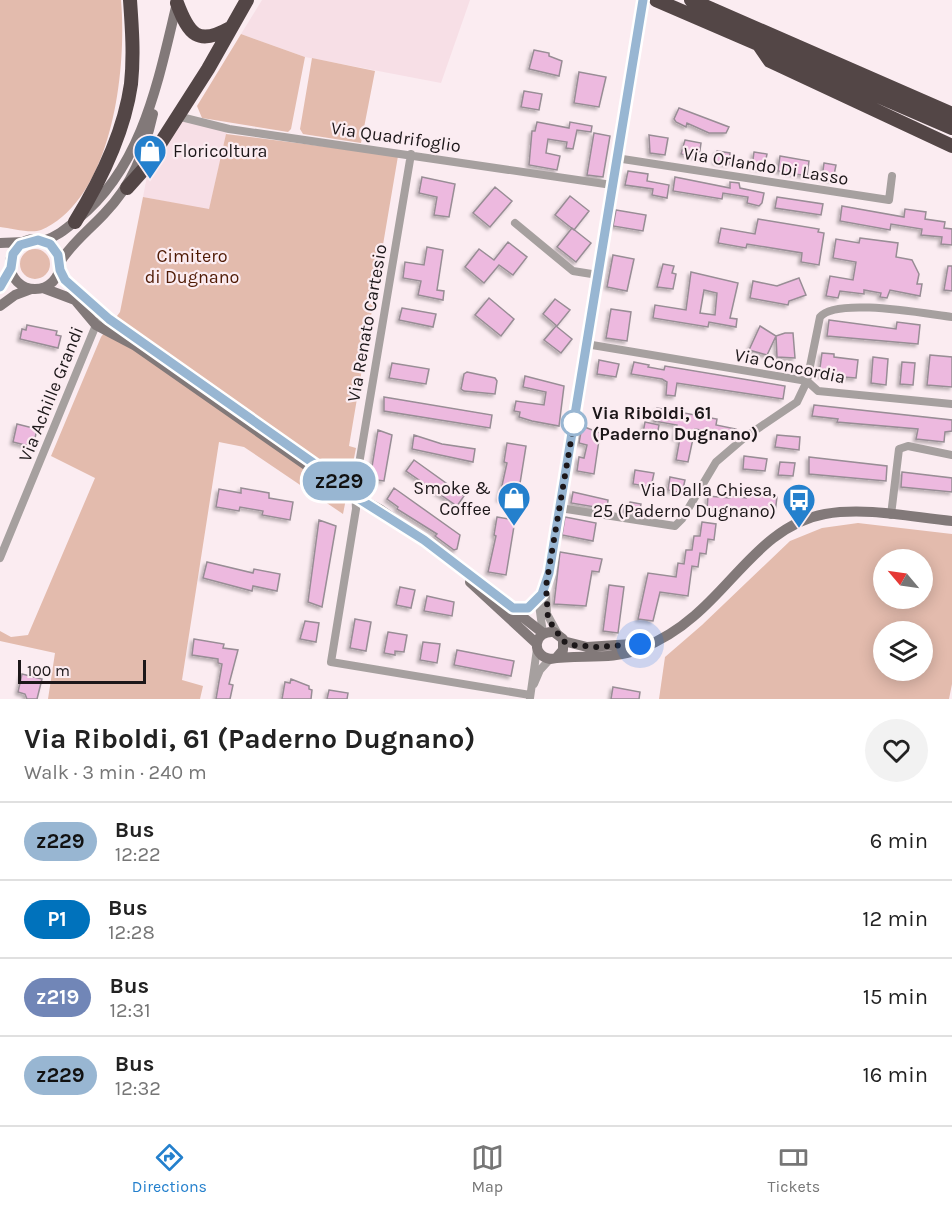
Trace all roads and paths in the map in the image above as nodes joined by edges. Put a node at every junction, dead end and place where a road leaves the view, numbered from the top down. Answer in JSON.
{"nodes":[{"id":1,"x":130,"y":0,"type":"edge"},
{"id":2,"x":247,"y":0,"type":"edge"},
{"id":3,"x":644,"y":0,"type":"edge"},
{"id":4,"x":656,"y":0,"type":"edge"},
{"id":5,"x":691,"y":0,"type":"edge"},
{"id":6,"x":178,"y":1,"type":"edge"},
{"id":7,"x":230,"y":28,"type":"junction"},
{"id":8,"x":758,"y":44,"type":"junction"},
{"id":9,"x":803,"y":49,"type":"junction"},
{"id":10,"x":157,"y":84,"type":"junction"},
{"id":11,"x":952,"y":104,"type":"edge"},
{"id":12,"x":952,"y":114,"type":"edge"},
{"id":13,"x":177,"y":116,"type":"junction"},
{"id":14,"x":893,"y":120,"type":"junction"},
{"id":15,"x":952,"y":128,"type":"edge"},
{"id":16,"x":952,"y":146,"type":"edge"},
{"id":17,"x":411,"y":154,"type":"junction"},
{"id":18,"x":952,"y":155,"type":"edge"},
{"id":19,"x":616,"y":158,"type":"junction"},
{"id":20,"x":892,"y":176,"type":"dead end"},
{"id":21,"x":612,"y":185,"type":"junction"},
{"id":22,"x":127,"y":188,"type":"junction"},
{"id":23,"x":75,"y":222,"type":"junction"},
{"id":24,"x":515,"y":223,"type":"dead end"},
{"id":25,"x":43,"y":241,"type":"junction"},
{"id":26,"x":24,"y":242,"type":"junction"},
{"id":27,"x":0,"y":243,"type":"edge"},
{"id":28,"x":0,"y":260,"type":"edge"},
{"id":29,"x":60,"y":266,"type":"junction"},
{"id":30,"x":11,"y":268,"type":"junction"},
{"id":31,"x":598,"y":275,"type":"junction"},
{"id":32,"x":0,"y":287,"type":"edge"},
{"id":33,"x":43,"y":288,"type":"junction"},
{"id":34,"x":30,"y":289,"type":"junction"},
{"id":35,"x":0,"y":306,"type":"edge"},
{"id":36,"x":952,"y":317,"type":"edge"},
{"id":37,"x":109,"y":319,"type":"junction"},
{"id":38,"x":96,"y":325,"type":"junction"},
{"id":39,"x":586,"y":344,"type":"junction"},
{"id":40,"x":807,"y":381,"type":"junction"},
{"id":41,"x":952,"y":404,"type":"edge"},
{"id":42,"x":952,"y":455,"type":"edge"},
{"id":43,"x":356,"y":497,"type":"junction"},
{"id":44,"x":560,"y":508,"type":"junction"},
{"id":45,"x":891,"y":515,"type":"junction"},
{"id":46,"x":952,"y":521,"type":"edge"},
{"id":47,"x":0,"y":556,"type":"edge"},
{"id":48,"x":544,"y":590,"type":"junction"},
{"id":49,"x":513,"y":608,"type":"junction"},
{"id":50,"x":561,"y":637,"type":"junction"},
{"id":51,"x":540,"y":639,"type":"junction"},
{"id":52,"x":654,"y":643,"type":"junction"},
{"id":53,"x":553,"y":658,"type":"junction"},
{"id":54,"x":530,"y":695,"type":"edge"}],
"edges":[{"from":1,"to":23,"type":"highway"},
{"from":2,"to":7,"type":"highway"},
{"from":3,"to":19,"type":"street"},
{"from":4,"to":8,"type":"highway"},
{"from":5,"to":9,"type":"highway"},
{"from":6,"to":7,"type":"highway"},
{"from":6,"to":10,"type":"street"},
{"from":7,"to":13,"type":"highway"},
{"from":8,"to":14,"type":"highway"},
{"from":8,"to":15,"type":"highway"},
{"from":9,"to":11,"type":"highway"},
{"from":9,"to":12,"type":"highway"},
{"from":10,"to":22,"type":"street"},
{"from":10,"to":23,"type":"street"},
{"from":13,"to":17,"type":"street","name":"Via Quadrifoglio"},
{"from":13,"to":22,"type":"highway"},
{"from":14,"to":16,"type":"highway"},
{"from":14,"to":18,"type":"highway"},
{"from":17,"to":21,"type":"street","name":"Via Quadrifoglio"},
{"from":17,"to":43,"type":"street","name":"Via Renato Cartesio"},
{"from":19,"to":20,"type":"street","name":"Via Orlando Di Lasso"},
{"from":19,"to":21,"type":"street"},
{"from":21,"to":31,"type":"street"},
{"from":22,"to":29,"type":"street"},
{"from":23,"to":25,"type":"street"},
{"from":24,"to":31,"type":"street"},
{"from":25,"to":26,"type":"street"},
{"from":25,"to":29,"type":"street"},
{"from":26,"to":27,"type":"street"},
{"from":26,"to":30,"type":"street"},
{"from":28,"to":30,"type":"street"},
{"from":29,"to":33,"type":"street"},
{"from":29,"to":37,"type":"street"},
{"from":30,"to":32,"type":"street"},
{"from":30,"to":34,"type":"street"},
{"from":31,"to":39,"type":"street"},
{"from":33,"to":34,"type":"street"},
{"from":33,"to":38,"type":"street"},
{"from":34,"to":35,"type":"street"},
{"from":36,"to":40,"type":"street"},
{"from":37,"to":38,"type":"street","name":"Via Achille Grandi"},
{"from":37,"to":43,"type":"street"},
{"from":38,"to":43,"type":"street"},
{"from":38,"to":47,"type":"street","name":"Via Achille Grandi"},
{"from":39,"to":40,"type":"street","name":"Via Concordia"},
{"from":39,"to":44,"type":"street"},
{"from":40,"to":41,"type":"street","name":"Via Concordia"},
{"from":40,"to":44,"type":"street"},
{"from":42,"to":45,"type":"street"},
{"from":43,"to":49,"type":"street"},
{"from":43,"to":51,"type":"street"},
{"from":43,"to":54,"type":"street","name":"Via Renato Cartesio"},
{"from":44,"to":48,"type":"street"},
{"from":45,"to":46,"type":"street"},
{"from":45,"to":52,"type":"street"},
{"from":48,"to":49,"type":"street"},
{"from":48,"to":50,"type":"street"},
{"from":48,"to":51,"type":"street"},
{"from":49,"to":51,"type":"street"},
{"from":50,"to":51,"type":"street"},
{"from":50,"to":52,"type":"street"},
{"from":50,"to":53,"type":"street"},
{"from":51,"to":53,"type":"street"},
{"from":51,"to":54,"type":"street"},
{"from":52,"to":53,"type":"street"},
{"from":53,"to":54,"type":"street"}]}
